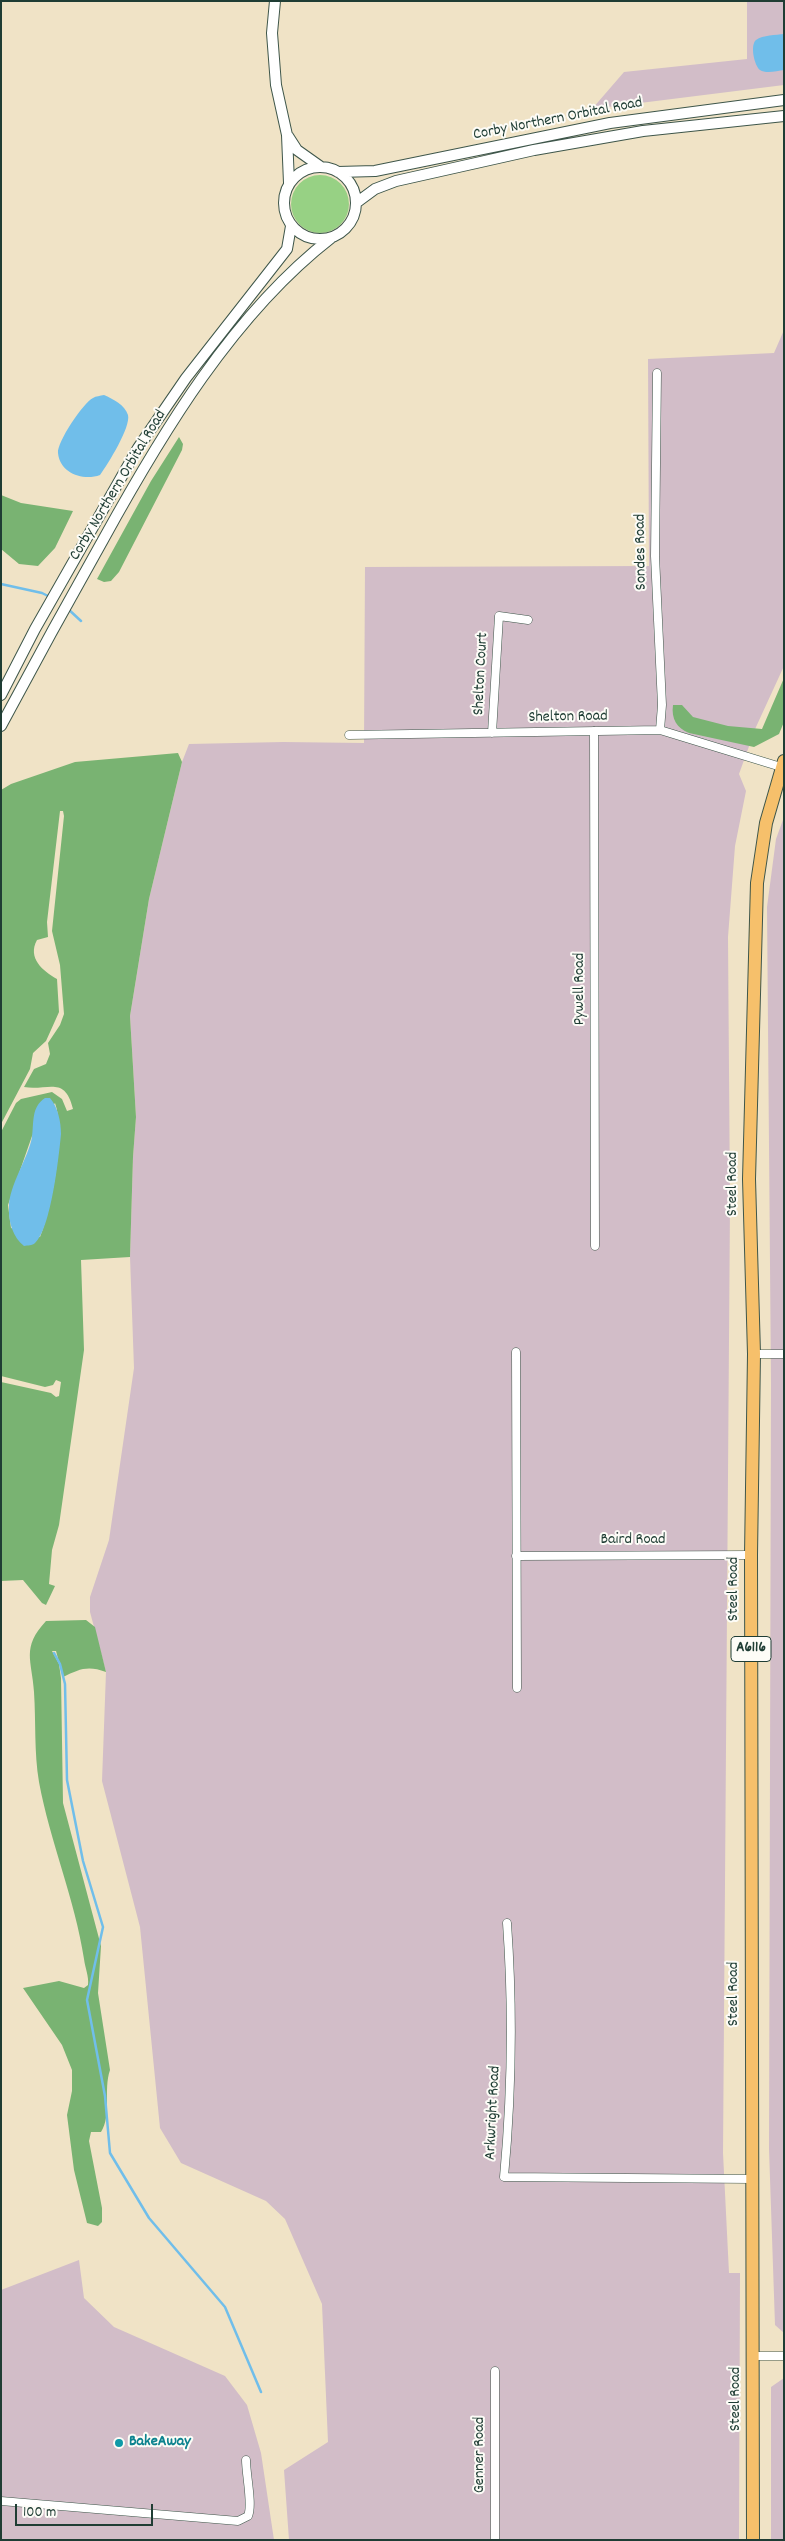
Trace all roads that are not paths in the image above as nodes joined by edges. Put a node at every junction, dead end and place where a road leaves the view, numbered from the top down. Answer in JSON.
{"nodes":[{"id":1,"x":275,"y":1,"type":"edge"},
{"id":2,"x":784,"y":100,"type":"edge"},
{"id":3,"x":784,"y":116,"type":"edge"},
{"id":4,"x":287,"y":135,"type":"junction"},
{"id":5,"x":321,"y":167,"type":"junction"},
{"id":6,"x":338,"y":172,"type":"junction"},
{"id":7,"x":289,"y":183,"type":"junction"},
{"id":8,"x":356,"y":204,"type":"junction"},
{"id":9,"x":291,"y":226,"type":"junction"},
{"id":10,"x":331,"y":238,"type":"junction"},
{"id":11,"x":656,"y":373,"type":"dead end"},
{"id":12,"x":528,"y":620,"type":"dead end"},
{"id":13,"x":1,"y":695,"type":"edge"},
{"id":14,"x":1,"y":726,"type":"edge"},
{"id":15,"x":660,"y":730,"type":"junction"},
{"id":16,"x":594,"y":731,"type":"junction"},
{"id":17,"x":492,"y":733,"type":"junction"},
{"id":18,"x":349,"y":735,"type":"dead end"},
{"id":19,"x":783,"y":764,"type":"edge"},
{"id":20,"x":595,"y":1246,"type":"dead end"},
{"id":21,"x":516,"y":1352,"type":"dead end"},
{"id":22,"x":754,"y":1354,"type":"junction"},
{"id":23,"x":784,"y":1354,"type":"edge"},
{"id":24,"x":751,"y":1554,"type":"junction"},
{"id":25,"x":516,"y":1556,"type":"junction"},
{"id":26,"x":517,"y":1688,"type":"dead end"},
{"id":27,"x":507,"y":1923,"type":"dead end"},
{"id":28,"x":751,"y":2179,"type":"junction"},
{"id":29,"x":753,"y":2356,"type":"junction"},
{"id":30,"x":784,"y":2356,"type":"edge"},
{"id":31,"x":495,"y":2371,"type":"dead end"},
{"id":32,"x":246,"y":2460,"type":"dead end"},
{"id":33,"x":1,"y":2501,"type":"edge"},
{"id":34,"x":495,"y":2540,"type":"edge"},
{"id":35,"x":753,"y":2540,"type":"edge"}],
"edges":[{"from":1,"to":4,"type":"street"},
{"from":2,"to":6,"type":"street","name":"Corby Northern Orbital Road"},
{"from":3,"to":8,"type":"street","name":"Corby Northern Orbital Road"},
{"from":4,"to":5,"type":"street"},
{"from":4,"to":7,"type":"street"},
{"from":5,"to":6,"type":"street"},
{"from":5,"to":7,"type":"street"},
{"from":6,"to":8,"type":"street"},
{"from":7,"to":9,"type":"street"},
{"from":8,"to":10,"type":"street"},
{"from":9,"to":10,"type":"street"},
{"from":9,"to":13,"type":"street","name":"Corby Northern Orbital Road"},
{"from":10,"to":14,"type":"street","name":"Corby Northern Orbital Road"},
{"from":11,"to":15,"type":"street","name":"Sondes Road"},
{"from":12,"to":17,"type":"street","name":"Shelton Court"},
{"from":15,"to":16,"type":"street","name":"Shelton Road"},
{"from":15,"to":19,"type":"street","name":"Shelton Road"},
{"from":16,"to":17,"type":"street","name":"Shelton Road"},
{"from":16,"to":20,"type":"street","name":"Pywell Road"},
{"from":17,"to":18,"type":"street","name":"Shelton Road"},
{"from":19,"to":22,"type":"main road","name":"Steel Road","number":"A6116"},
{"from":21,"to":25,"type":"street"},
{"from":22,"to":23,"type":"street"},
{"from":22,"to":24,"type":"main road","name":"Steel Road","number":"A6116"},
{"from":24,"to":25,"type":"street","name":"Baird Road"},
{"from":24,"to":28,"type":"main road","name":"Steel Road","number":"A6116"},
{"from":25,"to":26,"type":"street"},
{"from":27,"to":28,"type":"street","name":"Arkwright Road"},
{"from":28,"to":29,"type":"main road","name":"Steel Road","number":"A6116"},
{"from":29,"to":30,"type":"street"},
{"from":29,"to":35,"type":"main road","name":"Steel Road","number":"A6116"},
{"from":31,"to":34,"type":"street","name":"Genner Road"},
{"from":32,"to":33,"type":"street"}]}
